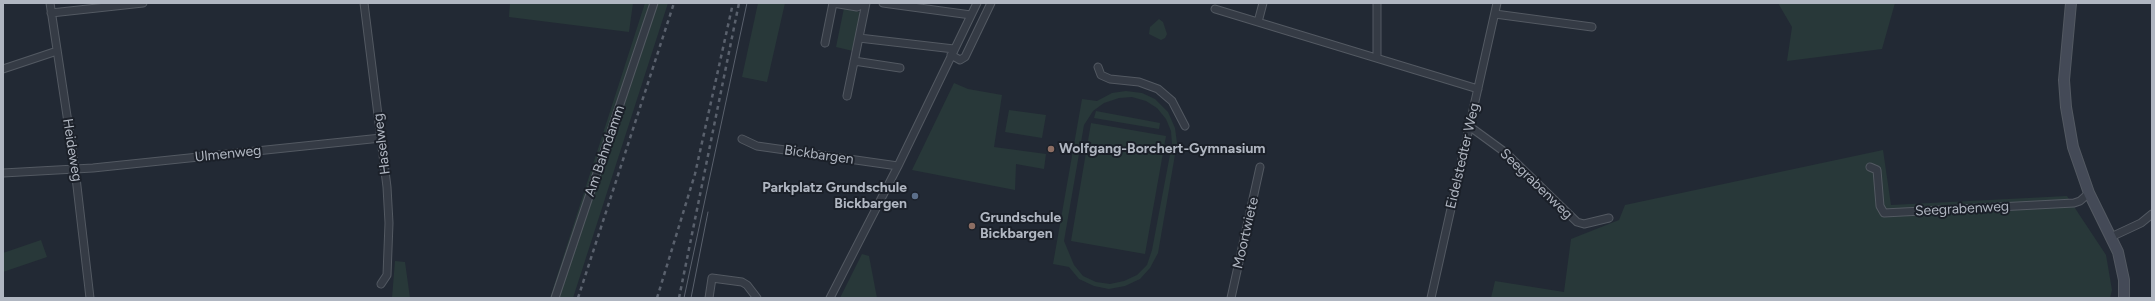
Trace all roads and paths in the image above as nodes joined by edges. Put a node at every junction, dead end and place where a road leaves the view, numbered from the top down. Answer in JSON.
{"nodes":[{"id":1,"x":50,"y":3,"type":"edge"},
{"id":2,"x":143,"y":3,"type":"edge"},
{"id":3,"x":364,"y":3,"type":"edge"},
{"id":4,"x":654,"y":3,"type":"edge"},
{"id":5,"x":865,"y":3,"type":"edge"},
{"id":6,"x":882,"y":3,"type":"edge"},
{"id":7,"x":977,"y":3,"type":"edge"},
{"id":8,"x":991,"y":3,"type":"edge"},
{"id":9,"x":1263,"y":3,"type":"edge"},
{"id":10,"x":1377,"y":3,"type":"edge"},
{"id":11,"x":1497,"y":3,"type":"edge"},
{"id":12,"x":2071,"y":3,"type":"edge"},
{"id":13,"x":1215,"y":9,"type":"dead end"},
{"id":14,"x":51,"y":13,"type":"junction"},
{"id":15,"x":1495,"y":14,"type":"junction"},
{"id":16,"x":972,"y":15,"type":"junction"},
{"id":17,"x":1258,"y":22,"type":"junction"},
{"id":18,"x":1592,"y":28,"type":"dead end"},
{"id":19,"x":859,"y":38,"type":"junction"},
{"id":20,"x":825,"y":44,"type":"dead end"},
{"id":21,"x":57,"y":51,"type":"junction"},
{"id":22,"x":952,"y":52,"type":"junction"},
{"id":23,"x":1377,"y":58,"type":"junction"},
{"id":24,"x":854,"y":61,"type":"junction"},
{"id":25,"x":1098,"y":67,"type":"dead end"},
{"id":26,"x":900,"y":68,"type":"dead end"},
{"id":27,"x":3,"y":69,"type":"edge"},
{"id":28,"x":1478,"y":89,"type":"junction"},
{"id":29,"x":847,"y":96,"type":"dead end"},
{"id":30,"x":1185,"y":126,"type":"dead end"},
{"id":31,"x":1469,"y":126,"type":"junction"},
{"id":32,"x":381,"y":138,"type":"junction"},
{"id":33,"x":742,"y":139,"type":"dead end"},
{"id":34,"x":898,"y":166,"type":"junction"},
{"id":35,"x":1870,"y":167,"type":"dead end"},
{"id":36,"x":1260,"y":168,"type":"dead end"},
{"id":37,"x":75,"y":169,"type":"junction"},
{"id":38,"x":3,"y":173,"type":"edge"},
{"id":39,"x":2089,"y":193,"type":"junction"},
{"id":40,"x":2152,"y":214,"type":"edge"},
{"id":41,"x":1609,"y":218,"type":"dead end"},
{"id":42,"x":2111,"y":237,"type":"junction"},
{"id":43,"x":381,"y":284,"type":"dead end"},
{"id":44,"x":90,"y":298,"type":"edge"},
{"id":45,"x":555,"y":298,"type":"edge"},
{"id":46,"x":708,"y":298,"type":"edge"},
{"id":47,"x":757,"y":298,"type":"edge"},
{"id":48,"x":830,"y":298,"type":"edge"},
{"id":49,"x":1231,"y":298,"type":"edge"},
{"id":50,"x":1431,"y":298,"type":"edge"},
{"id":51,"x":2124,"y":298,"type":"edge"}],
"edges":[{"from":1,"to":14,"type":"street","name":"Heideweg"},
{"from":2,"to":14,"type":"street"},
{"from":3,"to":32,"type":"street","name":"Haselweg"},
{"from":4,"to":45,"type":"street","name":"Am Bahndamm"},
{"from":5,"to":19,"type":"street"},
{"from":5,"to":20,"type":"street"},
{"from":6,"to":16,"type":"street"},
{"from":7,"to":16,"type":"street"},
{"from":8,"to":22,"type":"street"},
{"from":9,"to":17,"type":"street"},
{"from":10,"to":23,"type":"street"},
{"from":11,"to":15,"type":"street","name":"Eidelstedter Weg"},
{"from":12,"to":39,"type":"main road"},
{"from":13,"to":17,"type":"street"},
{"from":14,"to":21,"type":"street","name":"Heideweg"},
{"from":15,"to":18,"type":"street"},
{"from":15,"to":28,"type":"street","name":"Eidelstedter Weg"},
{"from":16,"to":22,"type":"street"},
{"from":17,"to":23,"type":"street"},
{"from":19,"to":22,"type":"street"},
{"from":19,"to":24,"type":"street"},
{"from":21,"to":27,"type":"street"},
{"from":21,"to":37,"type":"street","name":"Heideweg"},
{"from":22,"to":34,"type":"street"},
{"from":23,"to":28,"type":"street"},
{"from":24,"to":26,"type":"street"},
{"from":24,"to":29,"type":"street"},
{"from":25,"to":30,"type":"street"},
{"from":28,"to":31,"type":"street","name":"Eidelstedter Weg"},
{"from":31,"to":41,"type":"street","name":"Seegrabenweg"},
{"from":31,"to":50,"type":"street","name":"Eidelstedter Weg"},
{"from":32,"to":37,"type":"street","name":"Ulmenweg"},
{"from":32,"to":43,"type":"street","name":"Haselweg"},
{"from":33,"to":34,"type":"street","name":"Bickbargen"},
{"from":34,"to":48,"type":"street"},
{"from":35,"to":39,"type":"street","name":"Seegrabenweg"},
{"from":36,"to":49,"type":"street","name":"Moortwiete"},
{"from":37,"to":38,"type":"street","name":"Ulmenweg"},
{"from":37,"to":44,"type":"street","name":"Heideweg"},
{"from":39,"to":42,"type":"main road"},
{"from":40,"to":42,"type":"street"},
{"from":42,"to":51,"type":"main road"},
{"from":46,"to":47,"type":"street"}]}
